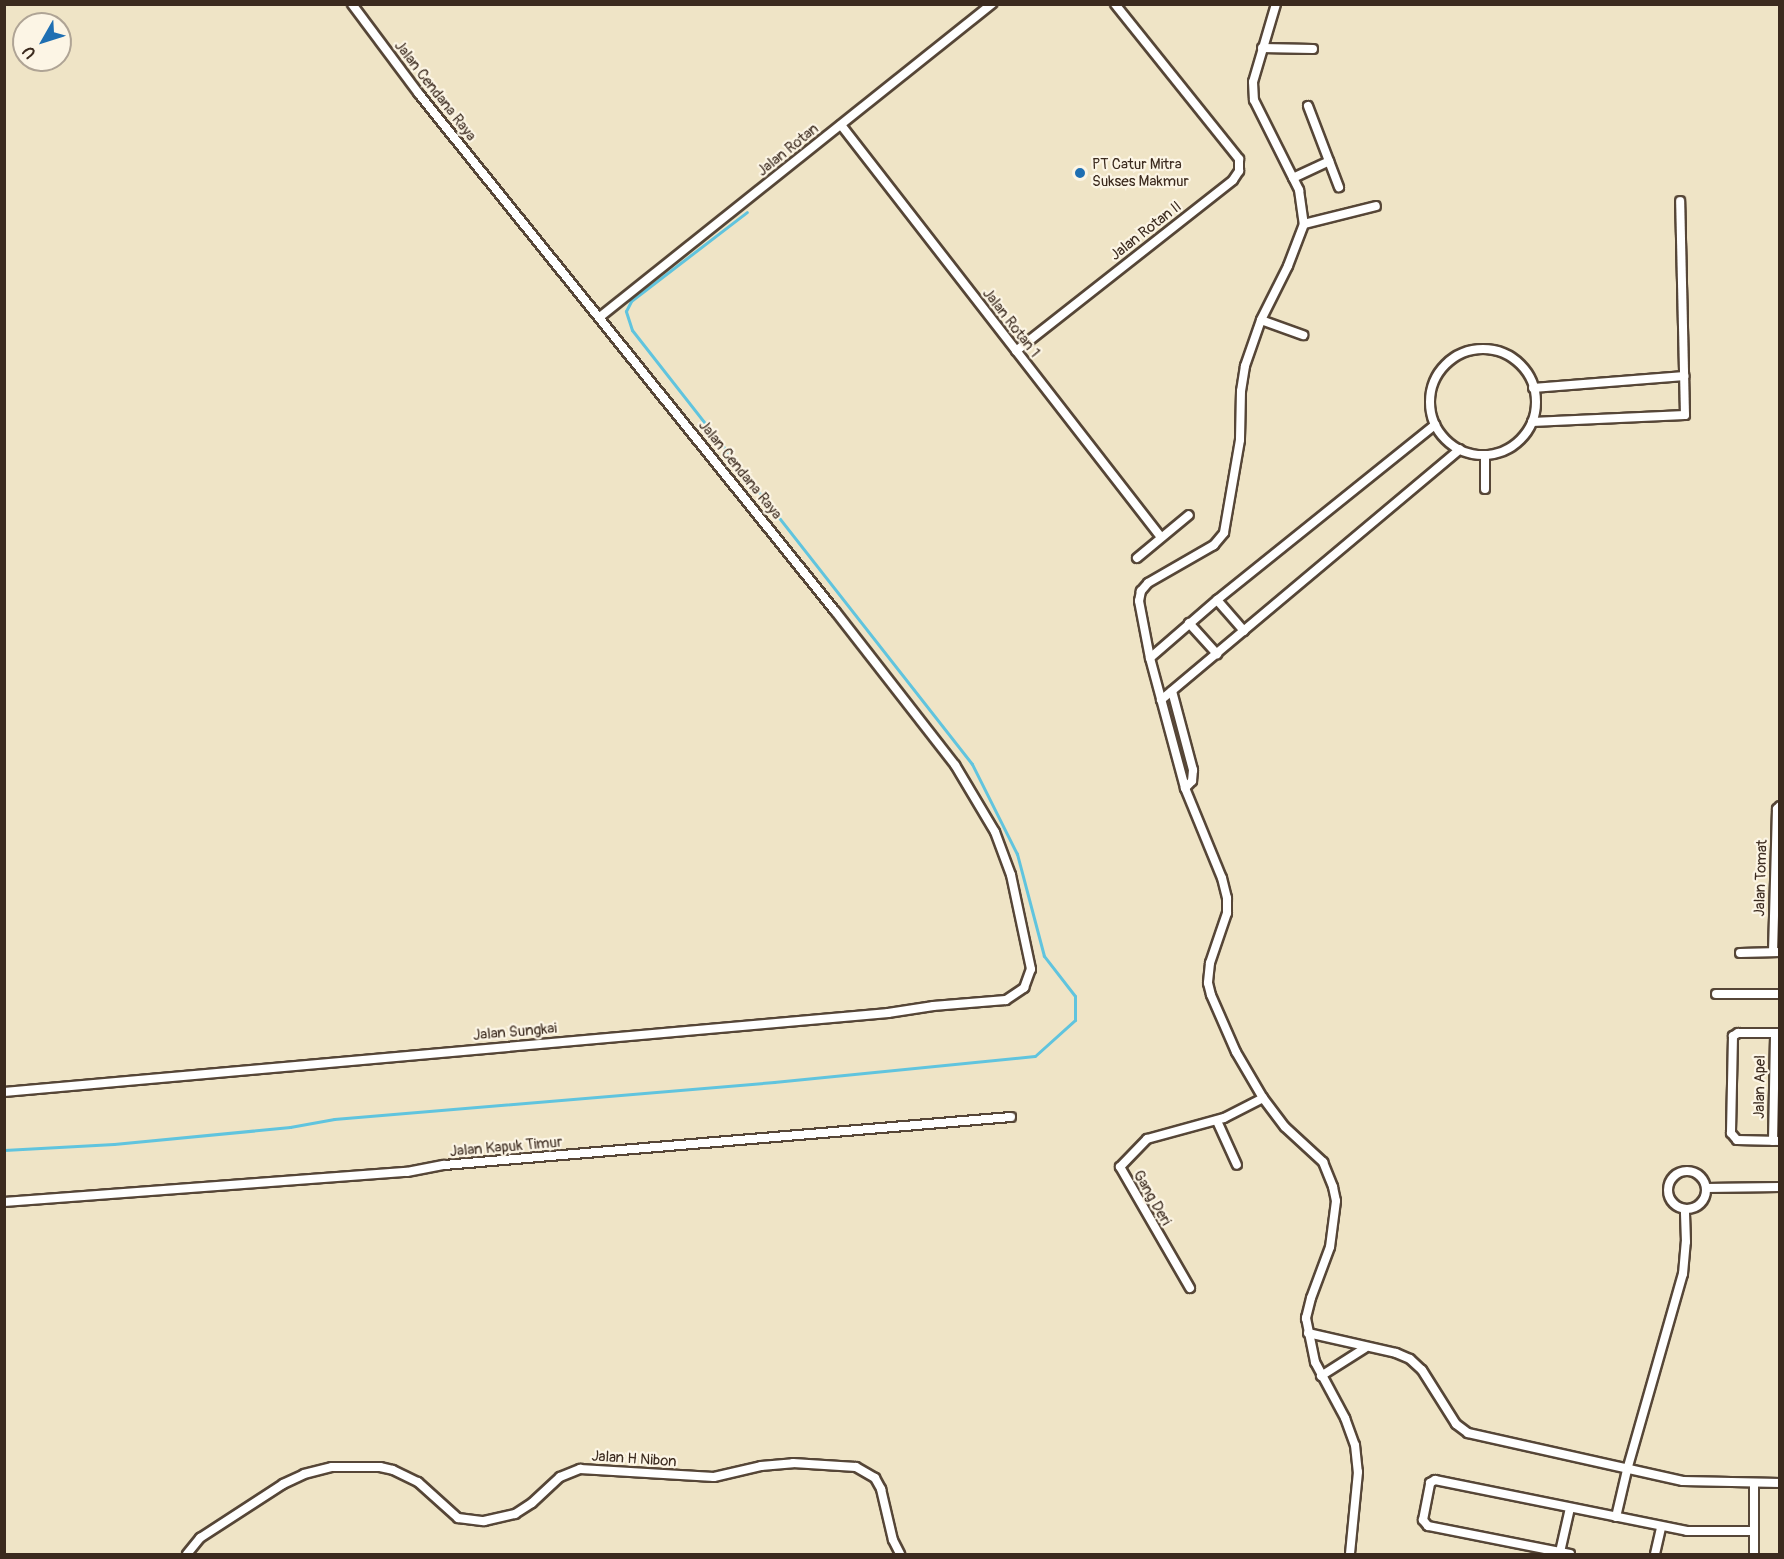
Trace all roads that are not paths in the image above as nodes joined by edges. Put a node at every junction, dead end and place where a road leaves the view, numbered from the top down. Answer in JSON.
{"nodes":[{"id":1,"x":351,"y":4,"type":"edge"},
{"id":2,"x":992,"y":4,"type":"edge"},
{"id":3,"x":1115,"y":4,"type":"edge"},
{"id":4,"x":1276,"y":4,"type":"edge"},
{"id":5,"x":1262,"y":48,"type":"junction"},
{"id":6,"x":1313,"y":49,"type":"dead end"},
{"id":7,"x":1308,"y":106,"type":"dead end"},
{"id":8,"x":841,"y":125,"type":"junction"},
{"id":9,"x":1329,"y":161,"type":"junction"},
{"id":10,"x":1293,"y":178,"type":"junction"},
{"id":11,"x":1339,"y":187,"type":"dead end"},
{"id":12,"x":1680,"y":201,"type":"dead end"},
{"id":13,"x":1376,"y":206,"type":"dead end"},
{"id":14,"x":1304,"y":224,"type":"junction"},
{"id":15,"x":600,"y":317,"type":"junction"},
{"id":16,"x":1261,"y":320,"type":"junction"},
{"id":17,"x":1303,"y":335,"type":"dead end"},
{"id":18,"x":1016,"y":351,"type":"junction"},
{"id":19,"x":1685,"y":376,"type":"junction"},
{"id":20,"x":1533,"y":387,"type":"junction"},
{"id":21,"x":1532,"y":422,"type":"junction"},
{"id":22,"x":1435,"y":425,"type":"junction"},
{"id":23,"x":1460,"y":449,"type":"junction"},
{"id":24,"x":1485,"y":455,"type":"junction"},
{"id":25,"x":1485,"y":489,"type":"dead end"},
{"id":26,"x":1189,"y":515,"type":"dead end"},
{"id":27,"x":1160,"y":536,"type":"junction"},
{"id":28,"x":1137,"y":558,"type":"dead end"},
{"id":29,"x":1217,"y":600,"type":"junction"},
{"id":30,"x":1189,"y":623,"type":"junction"},
{"id":31,"x":1244,"y":631,"type":"junction"},
{"id":32,"x":1217,"y":654,"type":"junction"},
{"id":33,"x":1150,"y":658,"type":"junction"},
{"id":34,"x":1173,"y":691,"type":"junction"},
{"id":35,"x":1161,"y":700,"type":"junction"},
{"id":36,"x":1185,"y":788,"type":"junction"},
{"id":37,"x":1779,"y":806,"type":"edge"},
{"id":38,"x":1776,"y":952,"type":"edge"},
{"id":39,"x":1740,"y":953,"type":"dead end"},
{"id":40,"x":1024,"y":988,"type":"joint"},
{"id":41,"x":1716,"y":994,"type":"dead end"},
{"id":42,"x":1779,"y":994,"type":"edge"},
{"id":43,"x":1777,"y":1033,"type":"edge"},
{"id":44,"x":4,"y":1092,"type":"edge"},
{"id":45,"x":1263,"y":1098,"type":"junction"},
{"id":46,"x":1011,"y":1117,"type":"dead end"},
{"id":47,"x":1217,"y":1121,"type":"junction"},
{"id":48,"x":1776,"y":1141,"type":"edge"},
{"id":49,"x":1237,"y":1165,"type":"dead end"},
{"id":50,"x":1779,"y":1187,"type":"edge"},
{"id":51,"x":1706,"y":1188,"type":"junction"},
{"id":52,"x":4,"y":1202,"type":"edge"},
{"id":53,"x":1685,"y":1209,"type":"junction"},
{"id":54,"x":1190,"y":1288,"type":"dead end"},
{"id":55,"x":1308,"y":1333,"type":"junction"},
{"id":56,"x":1365,"y":1348,"type":"junction"},
{"id":57,"x":1322,"y":1376,"type":"junction"},
{"id":58,"x":1627,"y":1470,"type":"junction"},
{"id":59,"x":1779,"y":1483,"type":"edge"},
{"id":60,"x":1754,"y":1484,"type":"junction"},
{"id":61,"x":1570,"y":1508,"type":"junction"},
{"id":62,"x":1616,"y":1517,"type":"junction"},
{"id":63,"x":1661,"y":1527,"type":"junction"},
{"id":64,"x":1754,"y":1531,"type":"junction"},
{"id":65,"x":1560,"y":1552,"type":"junction"},
{"id":66,"x":187,"y":1554,"type":"edge"},
{"id":67,"x":900,"y":1554,"type":"edge"},
{"id":68,"x":1350,"y":1554,"type":"edge"},
{"id":69,"x":1570,"y":1554,"type":"edge"},
{"id":70,"x":1655,"y":1554,"type":"edge"},
{"id":71,"x":1754,"y":1554,"type":"edge"}],
"edges":[{"from":1,"to":15,"type":"street","name":"Jalan Cendana Raya"},
{"from":2,"to":8,"type":"street","name":"Jalan Rotan"},
{"from":3,"to":18,"type":"street","name":"Jalan Rotan II"},
{"from":4,"to":5,"type":"street"},
{"from":5,"to":6,"type":"street"},
{"from":5,"to":10,"type":"street"},
{"from":7,"to":9,"type":"street"},
{"from":8,"to":15,"type":"street","name":"Jalan Rotan"},
{"from":8,"to":18,"type":"street","name":"Jalan Rotan 1"},
{"from":9,"to":10,"type":"street"},
{"from":9,"to":11,"type":"street"},
{"from":10,"to":14,"type":"street"},
{"from":12,"to":19,"type":"street"},
{"from":13,"to":14,"type":"street"},
{"from":14,"to":16,"type":"street"},
{"from":15,"to":40,"type":"street","name":"Jalan Cendana Raya"},
{"from":16,"to":17,"type":"street"},
{"from":16,"to":33,"type":"street"},
{"from":18,"to":27,"type":"street","name":"Jalan Rotan 1"},
{"from":19,"to":20,"type":"street"},
{"from":19,"to":21,"type":"street"},
{"from":20,"to":21,"type":"street"},
{"from":20,"to":22,"type":"street"},
{"from":21,"to":24,"type":"street"},
{"from":22,"to":23,"type":"street"},
{"from":22,"to":29,"type":"street"},
{"from":23,"to":24,"type":"street"},
{"from":23,"to":31,"type":"street"},
{"from":24,"to":25,"type":"street"},
{"from":26,"to":27,"type":"street"},
{"from":27,"to":28,"type":"street"},
{"from":29,"to":30,"type":"street"},
{"from":29,"to":31,"type":"street"},
{"from":30,"to":32,"type":"street"},
{"from":30,"to":33,"type":"street"},
{"from":31,"to":32,"type":"street"},
{"from":32,"to":34,"type":"street"},
{"from":33,"to":35,"type":"street"},
{"from":34,"to":35,"type":"street"},
{"from":34,"to":36,"type":"street"},
{"from":35,"to":36,"type":"street"},
{"from":36,"to":45,"type":"street"},
{"from":37,"to":38,"type":"street","name":"Jalan Tomat"},
{"from":38,"to":39,"type":"street"},
{"from":40,"to":44,"type":"street","name":"Jalan Sungkai"},
{"from":41,"to":42,"type":"street"},
{"from":43,"to":48,"type":"street","name":"Jalan Apel"},
{"from":43,"to":48,"type":"street"},
{"from":45,"to":47,"type":"street","name":"Gang Deri"},
{"from":45,"to":55,"type":"street"},
{"from":46,"to":52,"type":"street","name":"Jalan Kapuk Timur"},
{"from":47,"to":49,"type":"street"},
{"from":47,"to":54,"type":"street","name":"Gang Deri"},
{"from":50,"to":51,"type":"street"},
{"from":51,"to":53,"type":"street"},
{"from":51,"to":53,"type":"street"},
{"from":53,"to":58,"type":"street"},
{"from":55,"to":56,"type":"street"},
{"from":55,"to":57,"type":"street"},
{"from":56,"to":57,"type":"street"},
{"from":56,"to":58,"type":"street"},
{"from":57,"to":68,"type":"street"},
{"from":58,"to":60,"type":"street"},
{"from":58,"to":62,"type":"street"},
{"from":59,"to":60,"type":"street"},
{"from":60,"to":64,"type":"street"},
{"from":61,"to":62,"type":"street"},
{"from":61,"to":65,"type":"street"},
{"from":61,"to":65,"type":"street"},
{"from":62,"to":63,"type":"street"},
{"from":63,"to":64,"type":"street"},
{"from":63,"to":70,"type":"street"},
{"from":64,"to":71,"type":"street"},
{"from":65,"to":69,"type":"street"},
{"from":66,"to":67,"type":"street","name":"Jalan H Nibon"}]}
